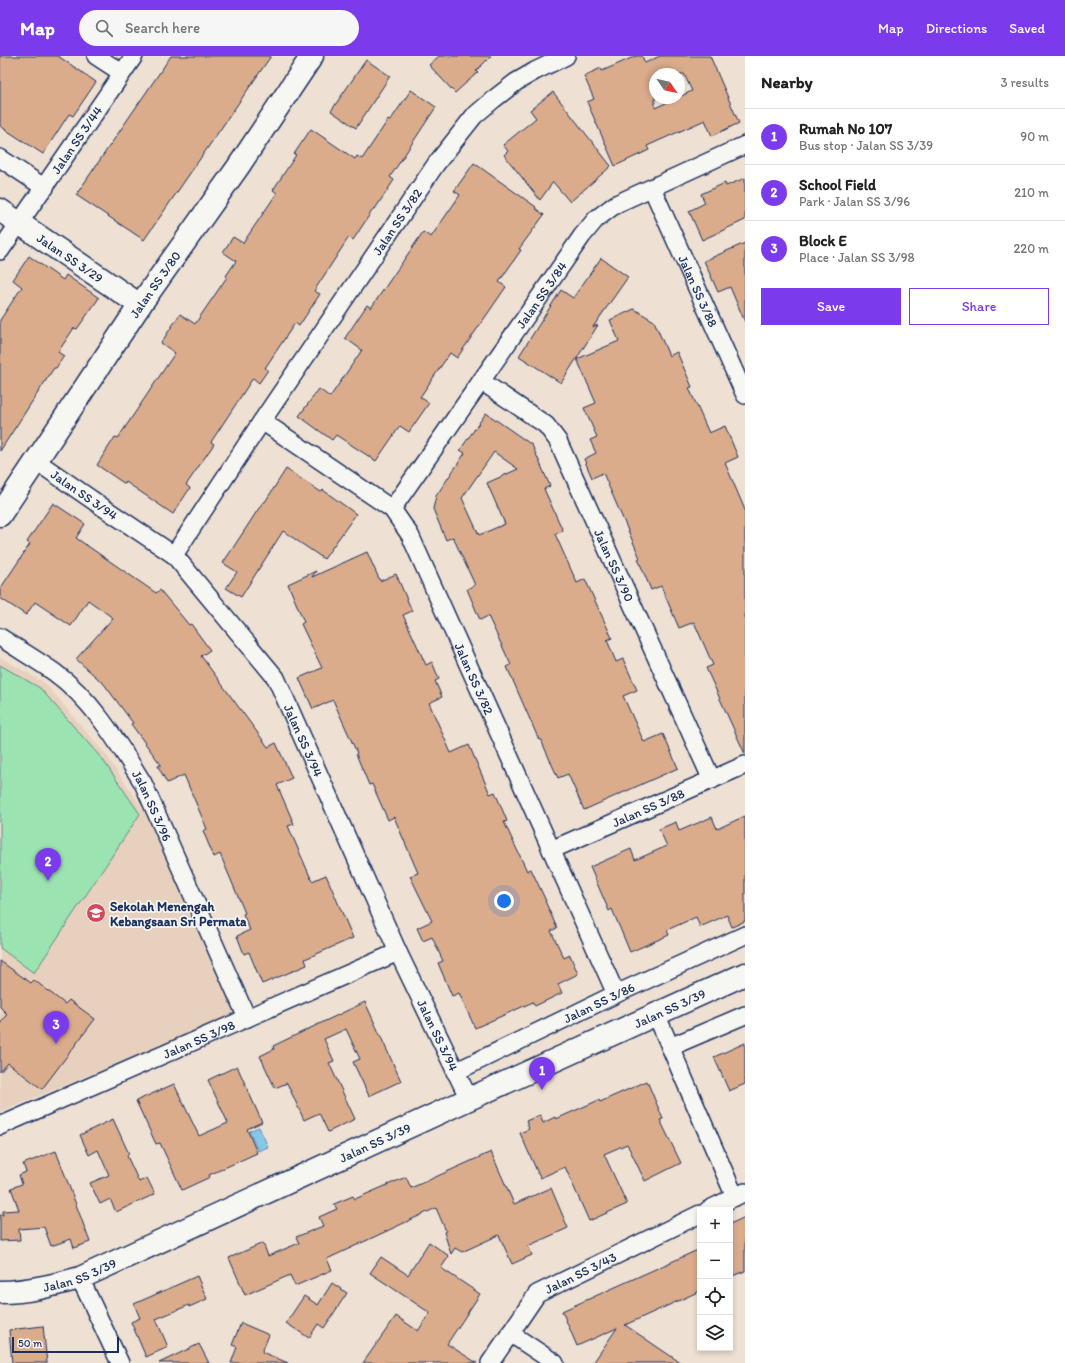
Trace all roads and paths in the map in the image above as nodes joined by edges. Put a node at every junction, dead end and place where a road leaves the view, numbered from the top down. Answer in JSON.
{"nodes":[{"id":1,"x":96,"y":56,"type":"edge"},
{"id":2,"x":134,"y":56,"type":"edge"},
{"id":3,"x":312,"y":56,"type":"edge"},
{"id":4,"x":566,"y":56,"type":"edge"},
{"id":5,"x":122,"y":74,"type":"junction"},
{"id":6,"x":745,"y":145,"type":"edge"},
{"id":7,"x":0,"y":158,"type":"edge"},
{"id":8,"x":45,"y":188,"type":"junction"},
{"id":9,"x":652,"y":188,"type":"junction"},
{"id":10,"x":0,"y":210,"type":"edge"},
{"id":11,"x":20,"y":224,"type":"junction"},
{"id":12,"x":0,"y":251,"type":"edge"},
{"id":13,"x":140,"y":305,"type":"junction"},
{"id":14,"x":481,"y":381,"type":"junction"},
{"id":15,"x":745,"y":394,"type":"edge"},
{"id":16,"x":262,"y":421,"type":"junction"},
{"id":17,"x":36,"y":461,"type":"junction"},
{"id":18,"x":392,"y":508,"type":"junction"},
{"id":19,"x":0,"y":515,"type":"edge"},
{"id":20,"x":174,"y":555,"type":"junction"},
{"id":21,"x":0,"y":637,"type":"edge"},
{"id":22,"x":745,"y":765,"type":"edge"},
{"id":23,"x":712,"y":780,"type":"junction"},
{"id":24,"x":551,"y":850,"type":"junction"},
{"id":25,"x":745,"y":935,"type":"edge"},
{"id":26,"x":398,"y":952,"type":"junction"},
{"id":27,"x":745,"y":974,"type":"edge"},
{"id":28,"x":616,"y":994,"type":"junction"},
{"id":29,"x":656,"y":1014,"type":"junction"},
{"id":30,"x":745,"y":1015,"type":"edge"},
{"id":31,"x":246,"y":1018,"type":"junction"},
{"id":32,"x":670,"y":1047,"type":"junction"},
{"id":33,"x":455,"y":1072,"type":"junction"},
{"id":34,"x":468,"y":1099,"type":"junction"},
{"id":35,"x":0,"y":1126,"type":"edge"},
{"id":36,"x":740,"y":1195,"type":"edge"},
{"id":37,"x":714,"y":1207,"type":"edge"},
{"id":38,"x":697,"y":1215,"type":"edge"},
{"id":39,"x":80,"y":1278,"type":"junction"},
{"id":40,"x":0,"y":1292,"type":"edge"},
{"id":41,"x":510,"y":1333,"type":"junction"},
{"id":42,"x":120,"y":1363,"type":"edge"},
{"id":43,"x":490,"y":1363,"type":"edge"},
{"id":44,"x":555,"y":1363,"type":"edge"}],
"edges":[{"from":1,"to":5,"type":"street"},
{"from":2,"to":5,"type":"street","name":"Jalan SS 3/44"},
{"from":3,"to":13,"type":"street","name":"Jalan SS 3/80"},
{"from":4,"to":16,"type":"street","name":"Jalan SS 3/82"},
{"from":5,"to":8,"type":"street","name":"Jalan SS 3/44"},
{"from":6,"to":9,"type":"street","name":"Jalan SS 3/84"},
{"from":7,"to":8,"type":"street"},
{"from":8,"to":11,"type":"street","name":"Jalan SS 3/44"},
{"from":9,"to":14,"type":"street","name":"Jalan SS 3/84"},
{"from":9,"to":15,"type":"street","name":"Jalan SS 3/88"},
{"from":10,"to":11,"type":"street","name":"Jalan SS 3/29"},
{"from":11,"to":12,"type":"street","name":"Jalan SS 3/44"},
{"from":11,"to":13,"type":"street","name":"Jalan SS 3/29"},
{"from":13,"to":17,"type":"street","name":"Jalan SS 3/80"},
{"from":14,"to":18,"type":"street","name":"Jalan SS 3/84"},
{"from":14,"to":23,"type":"street","name":"Jalan SS 3/90"},
{"from":16,"to":18,"type":"street","name":"Jalan SS 3/82"},
{"from":16,"to":20,"type":"street","name":"Jalan SS 3/82"},
{"from":17,"to":19,"type":"street","name":"Jalan SS 3/80"},
{"from":17,"to":20,"type":"street","name":"Jalan SS 3/94"},
{"from":18,"to":24,"type":"street","name":"Jalan SS 3/82"},
{"from":20,"to":26,"type":"street","name":"Jalan SS 3/94"},
{"from":21,"to":31,"type":"street","name":"Jalan SS 3/96"},
{"from":22,"to":23,"type":"street","name":"Jalan SS 3/88"},
{"from":23,"to":24,"type":"street","name":"Jalan SS 3/88"},
{"from":24,"to":28,"type":"street","name":"Jalan SS 3/82"},
{"from":25,"to":28,"type":"street","name":"Jalan SS 3/86"},
{"from":26,"to":31,"type":"street","name":"Jalan SS 3/98"},
{"from":26,"to":33,"type":"street","name":"Jalan SS 3/94"},
{"from":27,"to":29,"type":"street","name":"Jalan SS 3/39"},
{"from":28,"to":33,"type":"street","name":"Jalan SS 3/86"},
{"from":29,"to":32,"type":"street"},
{"from":29,"to":34,"type":"street","name":"Jalan SS 3/39"},
{"from":30,"to":32,"type":"street"},
{"from":31,"to":35,"type":"street","name":"Jalan SS 3/98"},
{"from":32,"to":36,"type":"street"},
{"from":33,"to":34,"type":"street","name":"Jalan SS 3/94"},
{"from":34,"to":39,"type":"street","name":"Jalan SS 3/39"},
{"from":36,"to":37,"type":"street"},
{"from":38,"to":41,"type":"street","name":"Jalan SS 3/43"},
{"from":39,"to":40,"type":"street","name":"Jalan SS 3/39"},
{"from":39,"to":42,"type":"street"},
{"from":41,"to":43,"type":"street","name":"Jalan SS 3/43"},
{"from":41,"to":44,"type":"street"}]}
